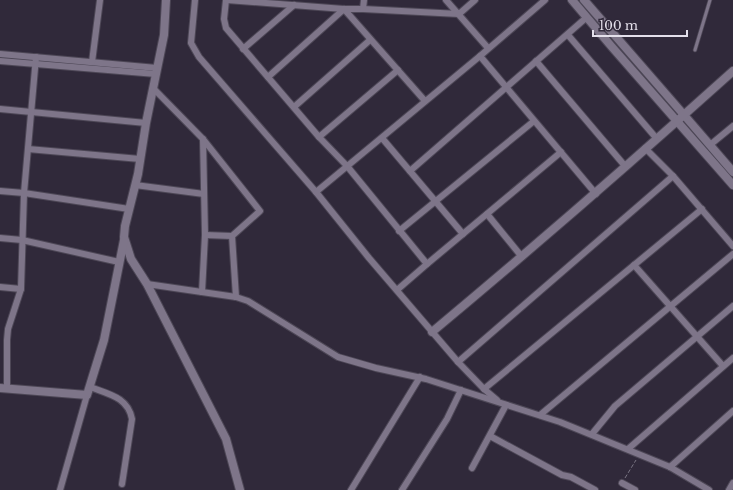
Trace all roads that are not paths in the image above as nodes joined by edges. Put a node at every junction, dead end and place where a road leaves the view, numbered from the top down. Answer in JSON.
{"nodes":[{"id":1,"x":100,"y":0,"type":"edge"},
{"id":2,"x":166,"y":0,"type":"edge"},
{"id":3,"x":195,"y":0,"type":"edge"},
{"id":4,"x":227,"y":0,"type":"edge"},
{"id":5,"x":364,"y":0,"type":"edge"},
{"id":6,"x":446,"y":0,"type":"edge"},
{"id":7,"x":475,"y":0,"type":"edge"},
{"id":8,"x":544,"y":0,"type":"edge"},
{"id":9,"x":572,"y":0,"type":"edge"},
{"id":10,"x":584,"y":0,"type":"edge"},
{"id":11,"x":710,"y":0,"type":"edge"},
{"id":12,"x":294,"y":5,"type":"junction"},
{"id":13,"x":344,"y":9,"type":"junction"},
{"id":14,"x":363,"y":9,"type":"junction"},
{"id":15,"x":459,"y":14,"type":"junction"},
{"id":16,"x":587,"y":18,"type":"junction"},
{"id":17,"x":568,"y":35,"type":"junction"},
{"id":18,"x":370,"y":40,"type":"junction"},
{"id":19,"x":488,"y":48,"type":"junction"},
{"id":20,"x":243,"y":49,"type":"junction"},
{"id":21,"x":695,"y":50,"type":"dead end"},
{"id":22,"x":0,"y":54,"type":"edge"},
{"id":23,"x":480,"y":56,"type":"junction"},
{"id":24,"x":36,"y":57,"type":"junction"},
{"id":25,"x":0,"y":61,"type":"edge"},
{"id":26,"x":536,"y":61,"type":"junction"},
{"id":27,"x":92,"y":62,"type":"junction"},
{"id":28,"x":36,"y":64,"type":"junction"},
{"id":29,"x":398,"y":70,"type":"junction"},
{"id":30,"x":157,"y":71,"type":"junction"},
{"id":31,"x":733,"y":71,"type":"edge"},
{"id":32,"x":268,"y":77,"type":"junction"},
{"id":33,"x":153,"y":88,"type":"junction"},
{"id":34,"x":506,"y":88,"type":"junction"},
{"id":35,"x":425,"y":101,"type":"junction"},
{"id":36,"x":294,"y":107,"type":"junction"},
{"id":37,"x":0,"y":109,"type":"edge"},
{"id":38,"x":32,"y":112,"type":"junction"},
{"id":39,"x":684,"y":114,"type":"junction"},
{"id":40,"x":534,"y":121,"type":"junction"},
{"id":41,"x":677,"y":121,"type":"junction"},
{"id":42,"x":146,"y":123,"type":"junction"},
{"id":43,"x":733,"y":126,"type":"edge"},
{"id":44,"x":319,"y":137,"type":"junction"},
{"id":45,"x":382,"y":138,"type":"junction"},
{"id":46,"x":203,"y":139,"type":"junction"},
{"id":47,"x":657,"y":139,"type":"junction"},
{"id":48,"x":710,"y":145,"type":"junction"},
{"id":49,"x":645,"y":148,"type":"junction"},
{"id":50,"x":28,"y":149,"type":"junction"},
{"id":51,"x":561,"y":152,"type":"junction"},
{"id":52,"x":140,"y":159,"type":"junction"},
{"id":53,"x":347,"y":166,"type":"junction"},
{"id":54,"x":625,"y":166,"type":"junction"},
{"id":55,"x":410,"y":171,"type":"junction"},
{"id":56,"x":733,"y":172,"type":"edge"},
{"id":57,"x":673,"y":176,"type":"junction"},
{"id":58,"x":135,"y":184,"type":"junction"},
{"id":59,"x":733,"y":186,"type":"edge"},
{"id":60,"x":0,"y":191,"type":"edge"},
{"id":61,"x":316,"y":192,"type":"junction"},
{"id":62,"x":24,"y":193,"type":"junction"},
{"id":63,"x":204,"y":194,"type":"junction"},
{"id":64,"x":596,"y":194,"type":"junction"},
{"id":65,"x":435,"y":201,"type":"junction"},
{"id":66,"x":129,"y":209,"type":"junction"},
{"id":67,"x":702,"y":209,"type":"junction"},
{"id":68,"x":487,"y":214,"type":"junction"},
{"id":69,"x":399,"y":231,"type":"junction"},
{"id":70,"x":463,"y":234,"type":"junction"},
{"id":71,"x":205,"y":235,"type":"junction"},
{"id":72,"x":232,"y":236,"type":"junction"},
{"id":73,"x":124,"y":237,"type":"junction"},
{"id":74,"x":0,"y":238,"type":"edge"},
{"id":75,"x":22,"y":240,"type":"junction"},
{"id":76,"x":733,"y":246,"type":"edge"},
{"id":77,"x":733,"y":254,"type":"edge"},
{"id":78,"x":522,"y":257,"type":"junction"},
{"id":79,"x":119,"y":262,"type":"junction"},
{"id":80,"x":427,"y":264,"type":"junction"},
{"id":81,"x":634,"y":265,"type":"junction"},
{"id":82,"x":147,"y":284,"type":"junction"},
{"id":83,"x":0,"y":286,"type":"edge"},
{"id":84,"x":21,"y":289,"type":"junction"},
{"id":85,"x":397,"y":290,"type":"junction"},
{"id":86,"x":202,"y":292,"type":"junction"},
{"id":87,"x":236,"y":297,"type":"junction"},
{"id":88,"x":733,"y":306,"type":"edge"},
{"id":89,"x":671,"y":307,"type":"junction"},
{"id":90,"x":432,"y":332,"type":"junction"},
{"id":91,"x":696,"y":336,"type":"junction"},
{"id":92,"x":733,"y":358,"type":"edge"},
{"id":93,"x":458,"y":362,"type":"junction"},
{"id":94,"x":723,"y":366,"type":"junction"},
{"id":95,"x":420,"y":377,"type":"junction"},
{"id":96,"x":90,"y":387,"type":"junction"},
{"id":97,"x":4,"y":388,"type":"edge"},
{"id":98,"x":484,"y":389,"type":"junction"},
{"id":99,"x":461,"y":390,"type":"junction"},
{"id":100,"x":87,"y":395,"type":"junction"},
{"id":101,"x":503,"y":404,"type":"junction"},
{"id":102,"x":733,"y":411,"type":"edge"},
{"id":103,"x":540,"y":415,"type":"junction"},
{"id":104,"x":592,"y":434,"type":"junction"},
{"id":105,"x":490,"y":436,"type":"junction"},
{"id":106,"x":628,"y":449,"type":"junction"},
{"id":107,"x":670,"y":467,"type":"junction"},
{"id":108,"x":472,"y":468,"type":"dead end"},
{"id":109,"x":622,"y":483,"type":"road end"},
{"id":110,"x":733,"y":483,"type":"edge"},
{"id":111,"x":122,"y":484,"type":"dead end"},
{"id":112,"x":60,"y":490,"type":"edge"},
{"id":113,"x":240,"y":490,"type":"edge"},
{"id":114,"x":351,"y":490,"type":"edge"},
{"id":115,"x":402,"y":490,"type":"edge"},
{"id":116,"x":595,"y":490,"type":"edge"},
{"id":117,"x":635,"y":490,"type":"edge"},
{"id":118,"x":709,"y":490,"type":"edge"},
{"id":119,"x":729,"y":490,"type":"edge"}],
"edges":[{"from":1,"to":27,"type":"street"},
{"from":2,"to":30,"type":"street"},
{"from":3,"to":61,"type":"street"},
{"from":4,"to":12,"type":"street"},
{"from":4,"to":20,"type":"street"},
{"from":5,"to":14,"type":"street"},
{"from":6,"to":15,"type":"street"},
{"from":7,"to":15,"type":"street"},
{"from":8,"to":19,"type":"street"},
{"from":9,"to":16,"type":"street"},
{"from":10,"to":39,"type":"street"},
{"from":11,"to":21,"type":"lane"},
{"from":12,"to":13,"type":"street"},
{"from":12,"to":20,"type":"street"},
{"from":13,"to":14,"type":"street"},
{"from":13,"to":18,"type":"street"},
{"from":13,"to":32,"type":"street"},
{"from":14,"to":15,"type":"street"},
{"from":15,"to":19,"type":"street"},
{"from":16,"to":17,"type":"street"},
{"from":16,"to":41,"type":"street"},
{"from":17,"to":26,"type":"street"},
{"from":17,"to":47,"type":"street"},
{"from":18,"to":29,"type":"street"},
{"from":18,"to":36,"type":"street"},
{"from":19,"to":23,"type":"street"},
{"from":20,"to":32,"type":"street"},
{"from":22,"to":24,"type":"street"},
{"from":23,"to":34,"type":"street"},
{"from":23,"to":35,"type":"street"},
{"from":24,"to":27,"type":"street"},
{"from":24,"to":28,"type":"street"},
{"from":25,"to":28,"type":"street"},
{"from":26,"to":34,"type":"street"},
{"from":26,"to":54,"type":"street"},
{"from":27,"to":30,"type":"street"},
{"from":28,"to":30,"type":"street"},
{"from":28,"to":38,"type":"street"},
{"from":29,"to":35,"type":"street"},
{"from":29,"to":44,"type":"street"},
{"from":30,"to":33,"type":"street"},
{"from":31,"to":39,"type":"street"},
{"from":32,"to":36,"type":"street"},
{"from":33,"to":42,"type":"street"},
{"from":33,"to":46,"type":"street"},
{"from":34,"to":40,"type":"street"},
{"from":34,"to":55,"type":"street"},
{"from":35,"to":45,"type":"street"},
{"from":36,"to":44,"type":"street"},
{"from":37,"to":38,"type":"street"},
{"from":38,"to":42,"type":"street"},
{"from":38,"to":50,"type":"street"},
{"from":39,"to":41,"type":"street"},
{"from":39,"to":48,"type":"street"},
{"from":40,"to":51,"type":"street"},
{"from":40,"to":65,"type":"street"},
{"from":41,"to":47,"type":"street"},
{"from":41,"to":59,"type":"street"},
{"from":42,"to":52,"type":"street"},
{"from":43,"to":48,"type":"street"},
{"from":44,"to":53,"type":"street"},
{"from":45,"to":53,"type":"street"},
{"from":45,"to":55,"type":"street"},
{"from":46,"to":63,"type":"street"},
{"from":46,"to":72,"type":"street"},
{"from":47,"to":49,"type":"street"},
{"from":48,"to":56,"type":"street"},
{"from":49,"to":54,"type":"street"},
{"from":49,"to":57,"type":"street"},
{"from":50,"to":52,"type":"street"},
{"from":50,"to":62,"type":"street"},
{"from":51,"to":64,"type":"street"},
{"from":51,"to":68,"type":"street"},
{"from":52,"to":58,"type":"street"},
{"from":53,"to":61,"type":"street"},
{"from":53,"to":69,"type":"street"},
{"from":54,"to":64,"type":"street"},
{"from":55,"to":65,"type":"street"},
{"from":57,"to":67,"type":"street"},
{"from":57,"to":93,"type":"street"},
{"from":58,"to":63,"type":"street"},
{"from":58,"to":66,"type":"street"},
{"from":60,"to":62,"type":"street"},
{"from":61,"to":85,"type":"street"},
{"from":62,"to":66,"type":"street"},
{"from":62,"to":75,"type":"street"},
{"from":63,"to":71,"type":"street"},
{"from":64,"to":78,"type":"street"},
{"from":65,"to":69,"type":"street"},
{"from":65,"to":70,"type":"street"},
{"from":66,"to":73,"type":"street"},
{"from":67,"to":76,"type":"street"},
{"from":67,"to":81,"type":"street"},
{"from":68,"to":70,"type":"street"},
{"from":68,"to":78,"type":"street"},
{"from":69,"to":80,"type":"street"},
{"from":70,"to":80,"type":"street"},
{"from":71,"to":72,"type":"street"},
{"from":71,"to":86,"type":"street"},
{"from":72,"to":87,"type":"street"},
{"from":73,"to":79,"type":"street"},
{"from":73,"to":82,"type":"street"},
{"from":74,"to":75,"type":"street"},
{"from":75,"to":79,"type":"street"},
{"from":75,"to":84,"type":"street"},
{"from":77,"to":89,"type":"street"},
{"from":78,"to":90,"type":"street"},
{"from":79,"to":96,"type":"street"},
{"from":80,"to":85,"type":"street"},
{"from":81,"to":89,"type":"street"},
{"from":81,"to":98,"type":"street"},
{"from":82,"to":86,"type":"street"},
{"from":82,"to":113,"type":"street"},
{"from":83,"to":84,"type":"street"},
{"from":84,"to":97,"type":"street"},
{"from":85,"to":90,"type":"street"},
{"from":86,"to":87,"type":"street"},
{"from":87,"to":95,"type":"street"},
{"from":88,"to":91,"type":"street"},
{"from":89,"to":91,"type":"street"},
{"from":89,"to":103,"type":"street"},
{"from":90,"to":93,"type":"street"},
{"from":91,"to":94,"type":"street"},
{"from":91,"to":104,"type":"street"},
{"from":92,"to":94,"type":"street"},
{"from":93,"to":98,"type":"street"},
{"from":94,"to":106,"type":"street"},
{"from":95,"to":99,"type":"street"},
{"from":95,"to":114,"type":"street"},
{"from":96,"to":100,"type":"street"},
{"from":96,"to":111,"type":"street"},
{"from":97,"to":100,"type":"street"},
{"from":98,"to":101,"type":"street"},
{"from":99,"to":101,"type":"street"},
{"from":99,"to":115,"type":"street"},
{"from":100,"to":112,"type":"street"},
{"from":101,"to":103,"type":"street"},
{"from":101,"to":105,"type":"street"},
{"from":102,"to":107,"type":"street"},
{"from":103,"to":104,"type":"street"},
{"from":104,"to":106,"type":"street"},
{"from":105,"to":108,"type":"street"},
{"from":105,"to":116,"type":"street"},
{"from":106,"to":107,"type":"street"},
{"from":107,"to":118,"type":"street"},
{"from":109,"to":117,"type":"street"},
{"from":110,"to":119,"type":"street"}]}
